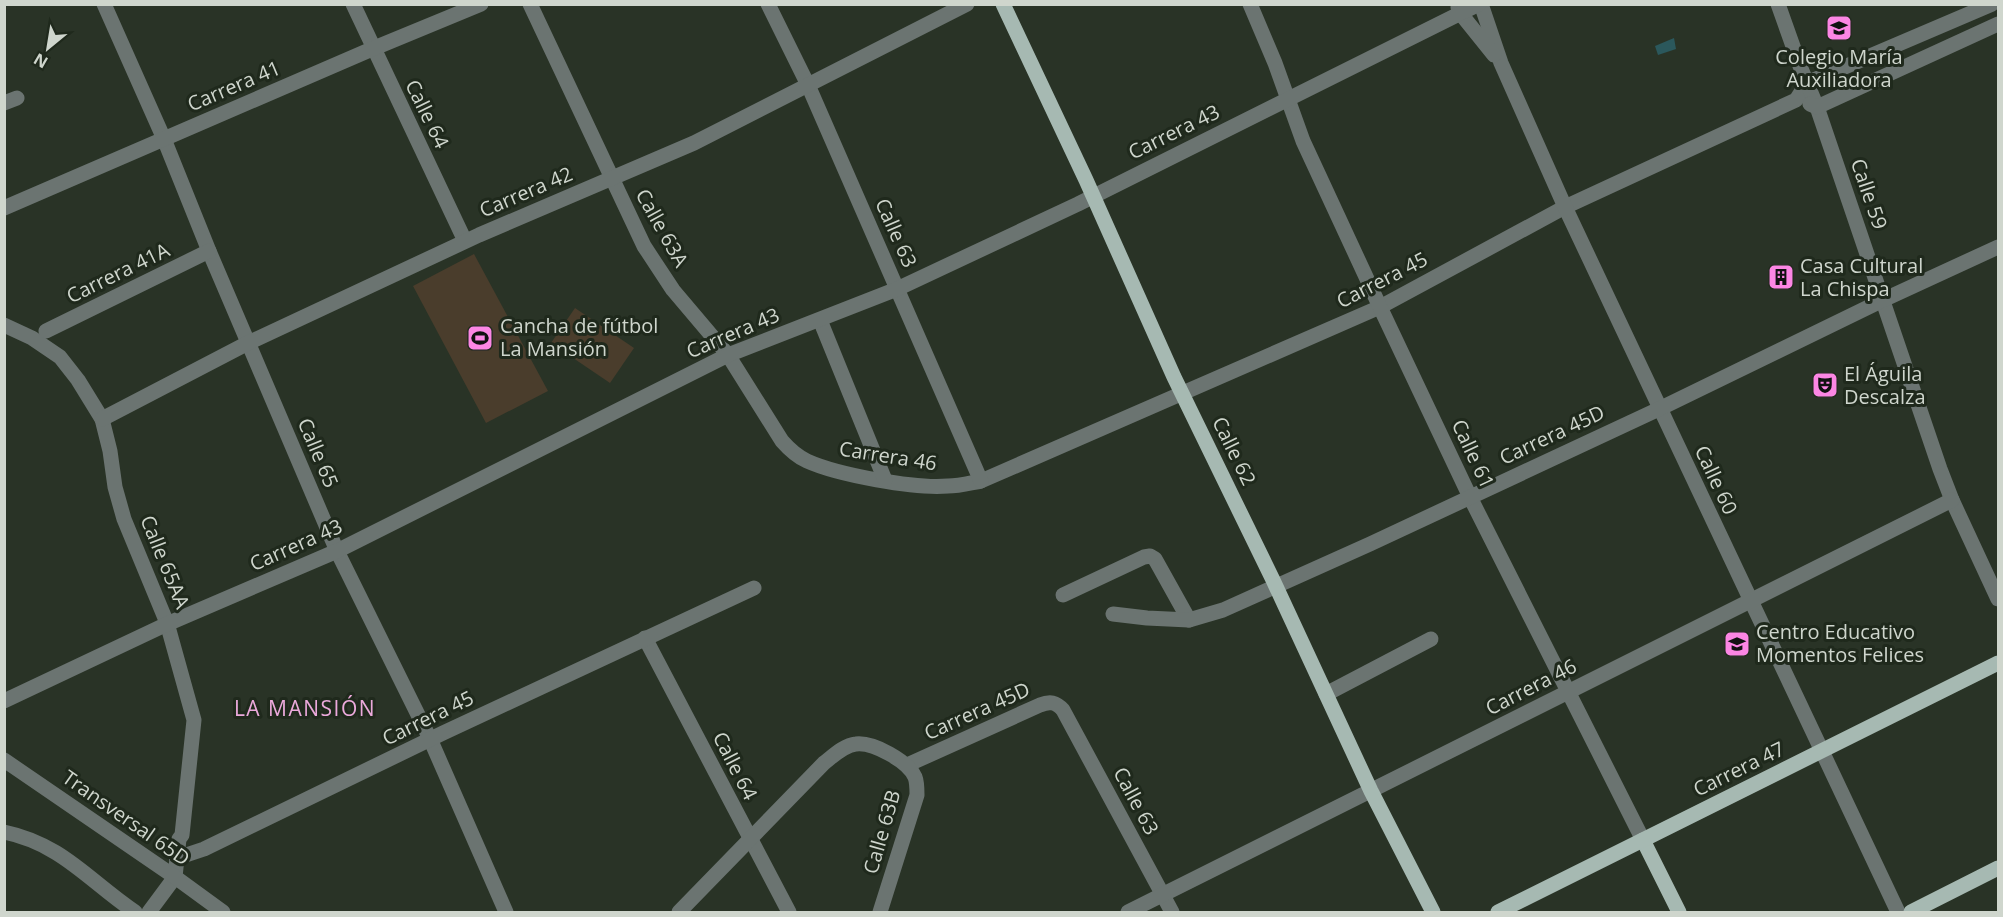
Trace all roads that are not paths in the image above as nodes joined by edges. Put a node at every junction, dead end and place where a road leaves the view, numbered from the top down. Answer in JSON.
{"nodes":[{"id":1,"x":104,"y":4,"type":"edge"},
{"id":2,"x":353,"y":4,"type":"edge"},
{"id":3,"x":482,"y":4,"type":"edge"},
{"id":4,"x":530,"y":4,"type":"edge"},
{"id":5,"x":768,"y":4,"type":"edge"},
{"id":6,"x":967,"y":4,"type":"edge"},
{"id":7,"x":1003,"y":4,"type":"edge"},
{"id":8,"x":1250,"y":4,"type":"edge"},
{"id":9,"x":1480,"y":4,"type":"edge"},
{"id":10,"x":1778,"y":4,"type":"edge"},
{"id":11,"x":1990,"y":5,"type":"edge"},
{"id":12,"x":1459,"y":9,"type":"edge"},
{"id":13,"x":1997,"y":24,"type":"edge"},
{"id":14,"x":1926,"y":32,"type":"junction"},
{"id":15,"x":1904,"y":41,"type":"junction"},
{"id":16,"x":372,"y":49,"type":"junction"},
{"id":17,"x":1935,"y":53,"type":"junction"},
{"id":18,"x":1914,"y":62,"type":"junction"},
{"id":19,"x":1501,"y":63,"type":"junction"},
{"id":20,"x":1807,"y":82,"type":"junction"},
{"id":21,"x":808,"y":85,"type":"junction"},
{"id":22,"x":1288,"y":99,"type":"junction"},
{"id":23,"x":1796,"y":100,"type":"junction"},
{"id":24,"x":1817,"y":107,"type":"junction"},
{"id":25,"x":164,"y":139,"type":"junction"},
{"id":26,"x":612,"y":177,"type":"junction"},
{"id":27,"x":1093,"y":196,"type":"junction"},
{"id":28,"x":1565,"y":207,"type":"junction"},
{"id":29,"x":4,"y":208,"type":"edge"},
{"id":30,"x":465,"y":242,"type":"junction"},
{"id":31,"x":1998,"y":247,"type":"edge"},
{"id":32,"x":209,"y":252,"type":"junction"},
{"id":33,"x":897,"y":289,"type":"junction"},
{"id":34,"x":1883,"y":300,"type":"junction"},
{"id":35,"x":1380,"y":307,"type":"junction"},
{"id":36,"x":819,"y":320,"type":"junction"},
{"id":37,"x":4,"y":325,"type":"edge"},
{"id":38,"x":46,"y":331,"type":"dead end"},
{"id":39,"x":248,"y":343,"type":"junction"},
{"id":40,"x":728,"y":355,"type":"junction"},
{"id":41,"x":1182,"y":392,"type":"junction"},
{"id":42,"x":1659,"y":408,"type":"junction"},
{"id":43,"x":102,"y":419,"type":"junction"},
{"id":44,"x":791,"y":452,"type":"joint"},
{"id":45,"x":885,"y":480,"type":"junction"},
{"id":46,"x":981,"y":481,"type":"junction"},
{"id":47,"x":1470,"y":497,"type":"junction"},
{"id":48,"x":1952,"y":500,"type":"junction"},
{"id":49,"x":337,"y":551,"type":"junction"},
{"id":50,"x":1994,"y":581,"type":"edge"},
{"id":51,"x":1276,"y":586,"type":"junction"},
{"id":52,"x":754,"y":588,"type":"dead end"},
{"id":53,"x":1063,"y":595,"type":"dead end"},
{"id":54,"x":1998,"y":599,"type":"edge"},
{"id":55,"x":1750,"y":600,"type":"junction"},
{"id":56,"x":1113,"y":614,"type":"dead end"},
{"id":57,"x":1189,"y":620,"type":"junction"},
{"id":58,"x":167,"y":624,"type":"junction"},
{"id":59,"x":645,"y":638,"type":"junction"},
{"id":60,"x":1431,"y":639,"type":"dead end"},
{"id":61,"x":1998,"y":663,"type":"edge"},
{"id":62,"x":1568,"y":692,"type":"junction"},
{"id":63,"x":1326,"y":694,"type":"junction"},
{"id":64,"x":4,"y":701,"type":"edge"},
{"id":65,"x":1063,"y":710,"type":"joint"},
{"id":66,"x":431,"y":741,"type":"junction"},
{"id":67,"x":1822,"y":751,"type":"junction"},
{"id":68,"x":4,"y":760,"type":"edge"},
{"id":69,"x":907,"y":765,"type":"junction"},
{"id":70,"x":1371,"y":790,"type":"junction"},
{"id":71,"x":4,"y":832,"type":"edge"},
{"id":72,"x":750,"y":840,"type":"junction"},
{"id":73,"x":1643,"y":840,"type":"junction"},
{"id":74,"x":177,"y":858,"type":"junction"},
{"id":75,"x":1998,"y":868,"type":"edge"},
{"id":76,"x":175,"y":877,"type":"junction"},
{"id":77,"x":1163,"y":895,"type":"junction"},
{"id":78,"x":135,"y":912,"type":"edge"},
{"id":79,"x":149,"y":912,"type":"edge"},
{"id":80,"x":223,"y":912,"type":"edge"},
{"id":81,"x":507,"y":912,"type":"edge"},
{"id":82,"x":679,"y":912,"type":"edge"},
{"id":83,"x":789,"y":912,"type":"edge"},
{"id":84,"x":880,"y":912,"type":"edge"},
{"id":85,"x":1128,"y":912,"type":"edge"},
{"id":86,"x":1172,"y":912,"type":"edge"},
{"id":87,"x":1433,"y":912,"type":"edge"},
{"id":88,"x":1498,"y":912,"type":"edge"},
{"id":89,"x":1679,"y":912,"type":"edge"},
{"id":90,"x":1898,"y":912,"type":"edge"},
{"id":91,"x":1911,"y":912,"type":"edge"}],
"edges":[{"from":1,"to":25,"type":"street","name":"Calle 65"},
{"from":2,"to":16,"type":"street","name":"Calle 64"},
{"from":3,"to":16,"type":"street","name":"Carrera 41"},
{"from":4,"to":26,"type":"street","name":"Calle 63A"},
{"from":5,"to":21,"type":"street","name":"Calle 63"},
{"from":6,"to":21,"type":"street","name":"Carrera 42"},
{"from":7,"to":27,"type":"main road","name":"Calle 62"},
{"from":8,"to":22,"type":"street","name":"Calle 61"},
{"from":9,"to":12,"type":"street","name":"Carrera 43"},
{"from":9,"to":19,"type":"street","name":"Calle 60"},
{"from":10,"to":20,"type":"street","name":"Calle 59"},
{"from":11,"to":13,"type":"street"},
{"from":11,"to":14,"type":"street"},
{"from":12,"to":19,"type":"street","name":"Calle 60"},
{"from":12,"to":22,"type":"street","name":"Carrera 43"},
{"from":13,"to":17,"type":"street"},
{"from":14,"to":15,"type":"street"},
{"from":14,"to":17,"type":"street"},
{"from":15,"to":18,"type":"street"},
{"from":15,"to":20,"type":"street"},
{"from":16,"to":25,"type":"street","name":"Carrera 41"},
{"from":16,"to":30,"type":"street","name":"Calle 64"},
{"from":17,"to":18,"type":"street"},
{"from":18,"to":24,"type":"street"},
{"from":19,"to":28,"type":"street","name":"Calle 60"},
{"from":20,"to":23,"type":"street"},
{"from":20,"to":24,"type":"street","name":"Calle 59"},
{"from":21,"to":26,"type":"street","name":"Carrera 42"},
{"from":21,"to":33,"type":"street","name":"Calle 63"},
{"from":22,"to":27,"type":"street","name":"Carrera 43"},
{"from":22,"to":35,"type":"street","name":"Calle 61"},
{"from":23,"to":24,"type":"street"},
{"from":23,"to":28,"type":"street","name":"Carrera 45"},
{"from":24,"to":34,"type":"street","name":"Calle 59"},
{"from":25,"to":29,"type":"street","name":"Carrera 41"},
{"from":25,"to":32,"type":"street","name":"Calle 65"},
{"from":26,"to":30,"type":"street","name":"Carrera 42"},
{"from":26,"to":40,"type":"street","name":"Calle 63A"},
{"from":27,"to":33,"type":"street","name":"Carrera 43"},
{"from":27,"to":41,"type":"main road","name":"Calle 62"},
{"from":28,"to":35,"type":"street","name":"Carrera 45"},
{"from":28,"to":42,"type":"street","name":"Calle 60"},
{"from":30,"to":39,"type":"street","name":"Carrera 42"},
{"from":31,"to":34,"type":"street","name":"Carrera 45D"},
{"from":32,"to":38,"type":"street","name":"Carrera 41A"},
{"from":32,"to":39,"type":"street","name":"Calle 65"},
{"from":33,"to":36,"type":"street","name":"Carrera 43"},
{"from":33,"to":46,"type":"street","name":"Calle 63"},
{"from":34,"to":42,"type":"street","name":"Carrera 45D"},
{"from":34,"to":48,"type":"street","name":"Calle 59"},
{"from":35,"to":41,"type":"street","name":"Carrera 45"},
{"from":35,"to":47,"type":"street","name":"Calle 61"},
{"from":36,"to":40,"type":"street","name":"Carrera 43"},
{"from":36,"to":45,"type":"street"},
{"from":37,"to":43,"type":"street","name":"Calle 65AA"},
{"from":39,"to":43,"type":"street","name":"Carrera 42"},
{"from":39,"to":49,"type":"street","name":"Calle 65"},
{"from":40,"to":44,"type":"street","name":"Calle 63A"},
{"from":40,"to":49,"type":"street","name":"Carrera 43"},
{"from":41,"to":46,"type":"street","name":"Carrera 45"},
{"from":41,"to":51,"type":"main road","name":"Calle 62"},
{"from":42,"to":47,"type":"street","name":"Carrera 45D"},
{"from":42,"to":55,"type":"street","name":"Calle 60"},
{"from":43,"to":58,"type":"street","name":"Calle 65AA"},
{"from":44,"to":45,"type":"street","name":"Carrera 46"},
{"from":45,"to":46,"type":"street","name":"Carrera 46"},
{"from":47,"to":51,"type":"street","name":"Carrera 45D"},
{"from":47,"to":62,"type":"street","name":"Calle 61"},
{"from":48,"to":50,"type":"street","name":"Calle 59"},
{"from":48,"to":55,"type":"street","name":"Carrera 46"},
{"from":49,"to":58,"type":"street","name":"Carrera 43"},
{"from":49,"to":66,"type":"street","name":"Calle 65"},
{"from":50,"to":54,"type":"street","name":"Calle 59"},
{"from":51,"to":57,"type":"street","name":"Carrera 45D"},
{"from":51,"to":63,"type":"main road","name":"Calle 62"},
{"from":52,"to":59,"type":"street","name":"Carrera 45"},
{"from":53,"to":57,"type":"street"},
{"from":55,"to":62,"type":"street","name":"Carrera 46"},
{"from":55,"to":67,"type":"street","name":"Calle 60"},
{"from":56,"to":57,"type":"street","name":"Carrera 45D"},
{"from":58,"to":64,"type":"street","name":"Carrera 43"},
{"from":58,"to":74,"type":"street","name":"Calle 65AA"},
{"from":59,"to":66,"type":"street","name":"Carrera 45"},
{"from":59,"to":72,"type":"street","name":"Calle 64"},
{"from":60,"to":63,"type":"street"},
{"from":61,"to":67,"type":"main road","name":"Carrera 47"},
{"from":62,"to":70,"type":"street","name":"Carrera 46"},
{"from":62,"to":73,"type":"street","name":"Calle 61"},
{"from":63,"to":70,"type":"main road","name":"Calle 62"},
{"from":65,"to":69,"type":"street","name":"Carrera 45D"},
{"from":65,"to":77,"type":"street","name":"Calle 63"},
{"from":66,"to":74,"type":"street","name":"Carrera 45"},
{"from":66,"to":81,"type":"street","name":"Calle 65"},
{"from":67,"to":73,"type":"main road","name":"Carrera 47"},
{"from":67,"to":90,"type":"street","name":"Calle 60"},
{"from":68,"to":76,"type":"street","name":"Transversal 65D"},
{"from":69,"to":72,"type":"street"},
{"from":69,"to":84,"type":"street","name":"Calle 63B"},
{"from":70,"to":77,"type":"street","name":"Carrera 46"},
{"from":70,"to":87,"type":"main road","name":"Calle 62"},
{"from":71,"to":78,"type":"street"},
{"from":72,"to":82,"type":"street"},
{"from":72,"to":83,"type":"street","name":"Calle 64"},
{"from":73,"to":88,"type":"main road","name":"Carrera 47"},
{"from":73,"to":89,"type":"main road","name":"Calle 61"},
{"from":74,"to":76,"type":"street"},
{"from":75,"to":91,"type":"main road"},
{"from":76,"to":79,"type":"street"},
{"from":76,"to":80,"type":"street","name":"Transversal 65D"},
{"from":77,"to":85,"type":"street","name":"Carrera 46"},
{"from":77,"to":86,"type":"street","name":"Calle 63"}]}
